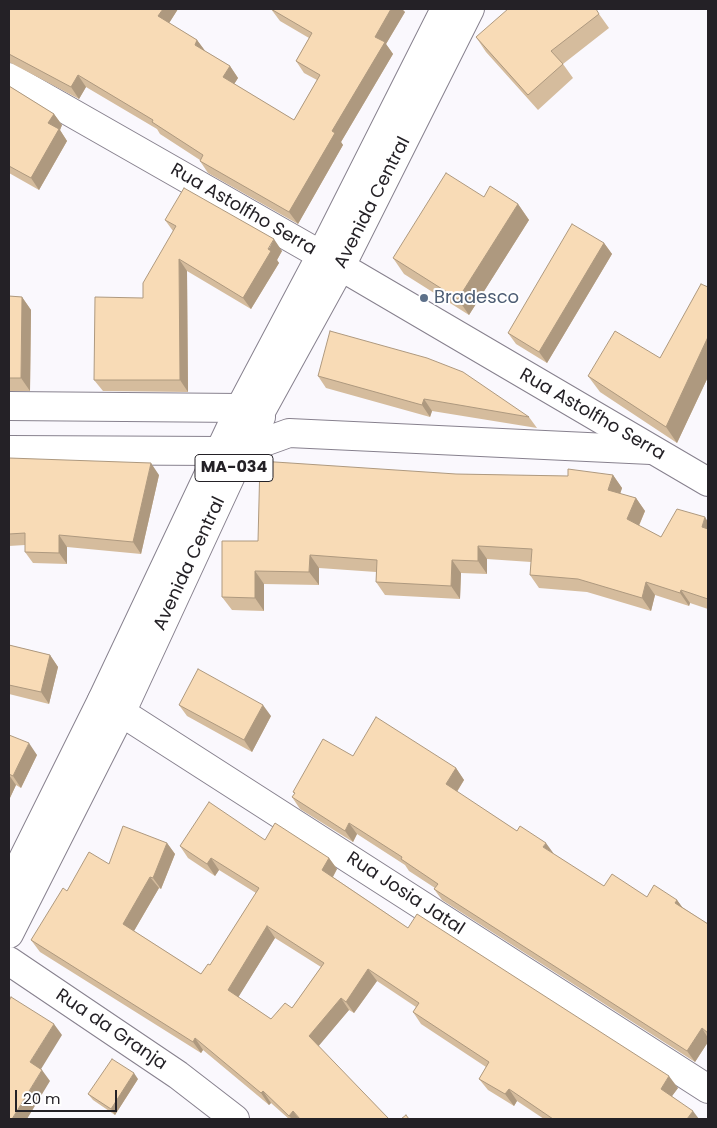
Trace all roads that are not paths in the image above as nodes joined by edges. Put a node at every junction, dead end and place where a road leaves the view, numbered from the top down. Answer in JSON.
{"nodes":[{"id":1,"x":445,"y":9,"type":"edge"},
{"id":2,"x":470,"y":9,"type":"edge"},
{"id":3,"x":9,"y":77,"type":"edge"},
{"id":4,"x":331,"y":260,"type":"junction"},
{"id":5,"x":9,"y":406,"type":"edge"},
{"id":6,"x":249,"y":412,"type":"junction"},
{"id":7,"x":289,"y":433,"type":"junction"},
{"id":8,"x":9,"y":450,"type":"edge"},
{"id":9,"x":231,"y":450,"type":"junction"},
{"id":10,"x":651,"y":450,"type":"junction"},
{"id":11,"x":708,"y":482,"type":"edge"},
{"id":12,"x":111,"y":707,"type":"junction"},
{"id":13,"x":9,"y":888,"type":"edge"},
{"id":14,"x":9,"y":934,"type":"edge"},
{"id":15,"x":9,"y":961,"type":"edge"},
{"id":16,"x":708,"y":1088,"type":"edge"},
{"id":17,"x":235,"y":1119,"type":"edge"}],
"edges":[{"from":1,"to":4,"type":"street","name":"Avenida Central","number":"MA-034"},
{"from":2,"to":4,"type":"street","name":"Avenida Central","number":"MA-034"},
{"from":3,"to":4,"type":"street","name":"Rua Astolfho Serra"},
{"from":4,"to":6,"type":"street","name":"Avenida Central","number":"MA-034"},
{"from":4,"to":10,"type":"street","name":"Rua Astolfho Serra"},
{"from":5,"to":6,"type":"street"},
{"from":6,"to":7,"type":"street"},
{"from":6,"to":9,"type":"street","name":"Avenida Central","number":"MA-034"},
{"from":7,"to":9,"type":"street"},
{"from":7,"to":10,"type":"street"},
{"from":8,"to":9,"type":"street"},
{"from":9,"to":12,"type":"street","name":"Avenida Central","number":"MA-034"},
{"from":10,"to":11,"type":"street","name":"Rua Astolfho Serra"},
{"from":12,"to":13,"type":"street","name":"Avenida Central","number":"MA-034"},
{"from":12,"to":14,"type":"street","name":"Avenida Central","number":"MA-034"},
{"from":12,"to":16,"type":"street","name":"Rua Josia Jatal"},
{"from":15,"to":17,"type":"street","name":"Rua da Granja"}]}
